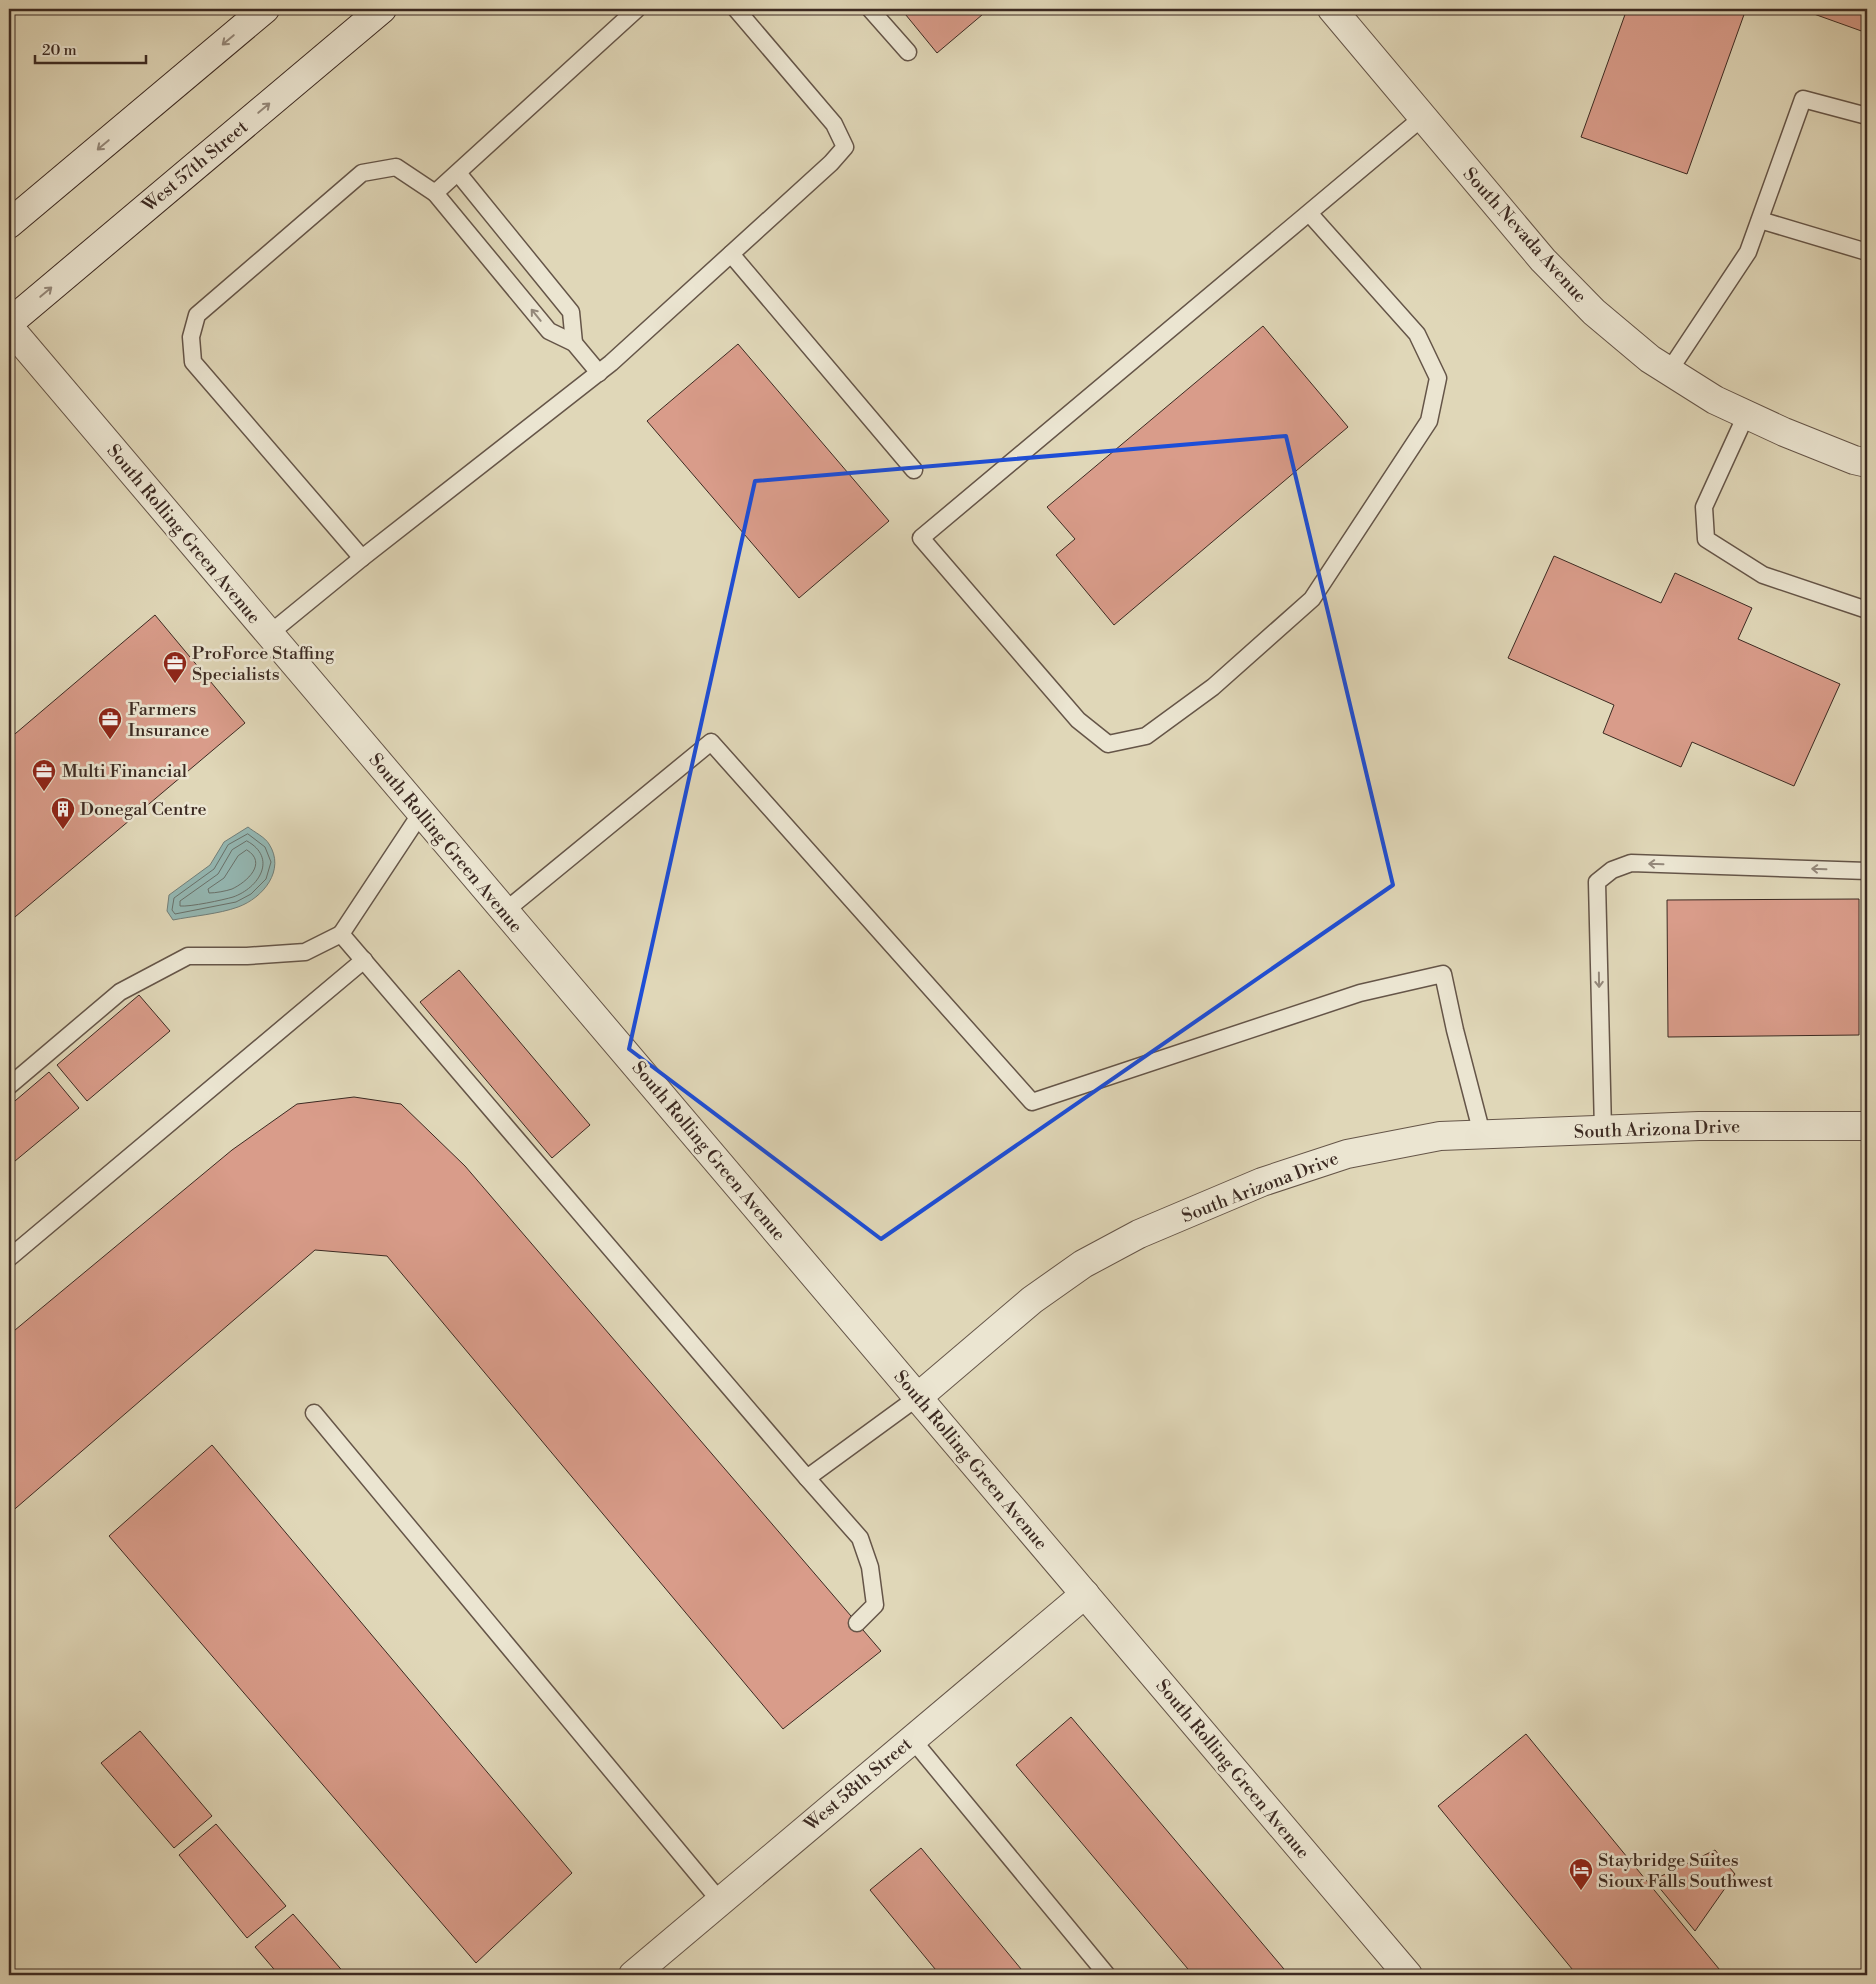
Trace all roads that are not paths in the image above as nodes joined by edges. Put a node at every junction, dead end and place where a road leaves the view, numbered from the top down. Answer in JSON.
{"nodes":[{"id":1,"x":265,"y":9,"type":"edge"},
{"id":2,"x":382,"y":9,"type":"edge"},
{"id":3,"x":637,"y":9,"type":"edge"},
{"id":4,"x":736,"y":9,"type":"edge"},
{"id":5,"x":870,"y":9,"type":"edge"},
{"id":6,"x":1332,"y":9,"type":"edge"},
{"id":7,"x":908,"y":52,"type":"dead end"},
{"id":8,"x":1867,"y":116,"type":"edge"},
{"id":9,"x":1423,"y":117,"type":"junction"},
{"id":10,"x":458,"y":174,"type":"junction"},
{"id":11,"x":435,"y":193,"type":"junction"},
{"id":12,"x":1309,"y":213,"type":"junction"},
{"id":13,"x":1760,"y":220,"type":"junction"},
{"id":14,"x":9,"y":224,"type":"edge"},
{"id":15,"x":1867,"y":252,"type":"edge"},
{"id":16,"x":730,"y":254,"type":"junction"},
{"id":17,"x":9,"y":323,"type":"edge"},
{"id":18,"x":9,"y":327,"type":"edge"},
{"id":19,"x":574,"y":343,"type":"junction"},
{"id":20,"x":1668,"y":371,"type":"junction"},
{"id":21,"x":598,"y":373,"type":"junction"},
{"id":22,"x":1746,"y":415,"type":"junction"},
{"id":23,"x":1867,"y":463,"type":"edge"},
{"id":24,"x":914,"y":470,"type":"dead end"},
{"id":25,"x":362,"y":558,"type":"junction"},
{"id":26,"x":1867,"y":610,"type":"edge"},
{"id":27,"x":269,"y":634,"type":"junction"},
{"id":28,"x":421,"y":813,"type":"junction"},
{"id":29,"x":1867,"y":871,"type":"edge"},
{"id":30,"x":504,"y":911,"type":"junction"},
{"id":31,"x":341,"y":934,"type":"junction"},
{"id":32,"x":364,"y":960,"type":"junction"},
{"id":33,"x":9,"y":1086,"type":"edge"},
{"id":34,"x":1867,"y":1126,"type":"edge"},
{"id":35,"x":1603,"y":1130,"type":"junction"},
{"id":36,"x":1482,"y":1134,"type":"junction"},
{"id":37,"x":11,"y":1251,"type":"edge"},
{"id":38,"x":918,"y":1397,"type":"junction"},
{"id":39,"x":314,"y":1413,"type":"dead end"},
{"id":40,"x":807,"y":1478,"type":"junction"},
{"id":41,"x":1084,"y":1594,"type":"junction"},
{"id":42,"x":857,"y":1623,"type":"dead end"},
{"id":43,"x":912,"y":1739,"type":"junction"},
{"id":44,"x":720,"y":1901,"type":"junction"},
{"id":45,"x":633,"y":1975,"type":"edge"},
{"id":46,"x":1107,"y":1975,"type":"edge"},
{"id":47,"x":1408,"y":1975,"type":"edge"}],
"edges":[{"from":1,"to":14,"type":"street","one_way":true},
{"from":17,"to":2,"type":"street","name":"West 57th Street","one_way":true},
{"from":3,"to":10,"type":"lane"},
{"from":4,"to":16,"type":"lane"},
{"from":5,"to":7,"type":"lane"},
{"from":6,"to":9,"type":"street","name":"South Nevada Avenue"},
{"from":8,"to":13,"type":"lane"},
{"from":9,"to":12,"type":"lane"},
{"from":9,"to":20,"type":"street","name":"South Nevada Avenue"},
{"from":10,"to":11,"type":"lane"},
{"from":10,"to":19,"type":"lane"},
{"from":19,"to":11,"type":"lane","one_way":true},
{"from":11,"to":25,"type":"lane"},
{"from":12,"to":12,"type":"lane"},
{"from":13,"to":15,"type":"lane"},
{"from":13,"to":20,"type":"lane"},
{"from":16,"to":21,"type":"lane"},
{"from":16,"to":24,"type":"lane"},
{"from":18,"to":27,"type":"street","name":"South Rolling Green Avenue"},
{"from":19,"to":21,"type":"lane"},
{"from":20,"to":22,"type":"street","name":"South Nevada Avenue"},
{"from":21,"to":25,"type":"lane"},
{"from":22,"to":23,"type":"street","name":"South Nevada Avenue"},
{"from":22,"to":26,"type":"lane"},
{"from":25,"to":27,"type":"lane"},
{"from":27,"to":28,"type":"street","name":"South Rolling Green Avenue"},
{"from":28,"to":30,"type":"street","name":"South Rolling Green Avenue"},
{"from":28,"to":31,"type":"lane"},
{"from":29,"to":35,"type":"lane","one_way":true},
{"from":30,"to":36,"type":"lane"},
{"from":30,"to":38,"type":"street","name":"South Rolling Green Avenue"},
{"from":31,"to":32,"type":"lane"},
{"from":31,"to":33,"type":"lane"},
{"from":32,"to":37,"type":"lane"},
{"from":32,"to":40,"type":"lane"},
{"from":34,"to":35,"type":"street","name":"South Arizona Drive"},
{"from":35,"to":36,"type":"street","name":"South Arizona Drive"},
{"from":36,"to":38,"type":"street","name":"South Arizona Drive"},
{"from":38,"to":40,"type":"lane"},
{"from":38,"to":41,"type":"street","name":"South Rolling Green Avenue"},
{"from":39,"to":44,"type":"lane"},
{"from":40,"to":42,"type":"lane"},
{"from":41,"to":43,"type":"street","name":"West 58th Street"},
{"from":41,"to":47,"type":"street","name":"South Rolling Green Avenue"},
{"from":43,"to":44,"type":"street","name":"West 58th Street"},
{"from":43,"to":46,"type":"lane"},
{"from":44,"to":45,"type":"street","name":"West 58th Street"}]}
